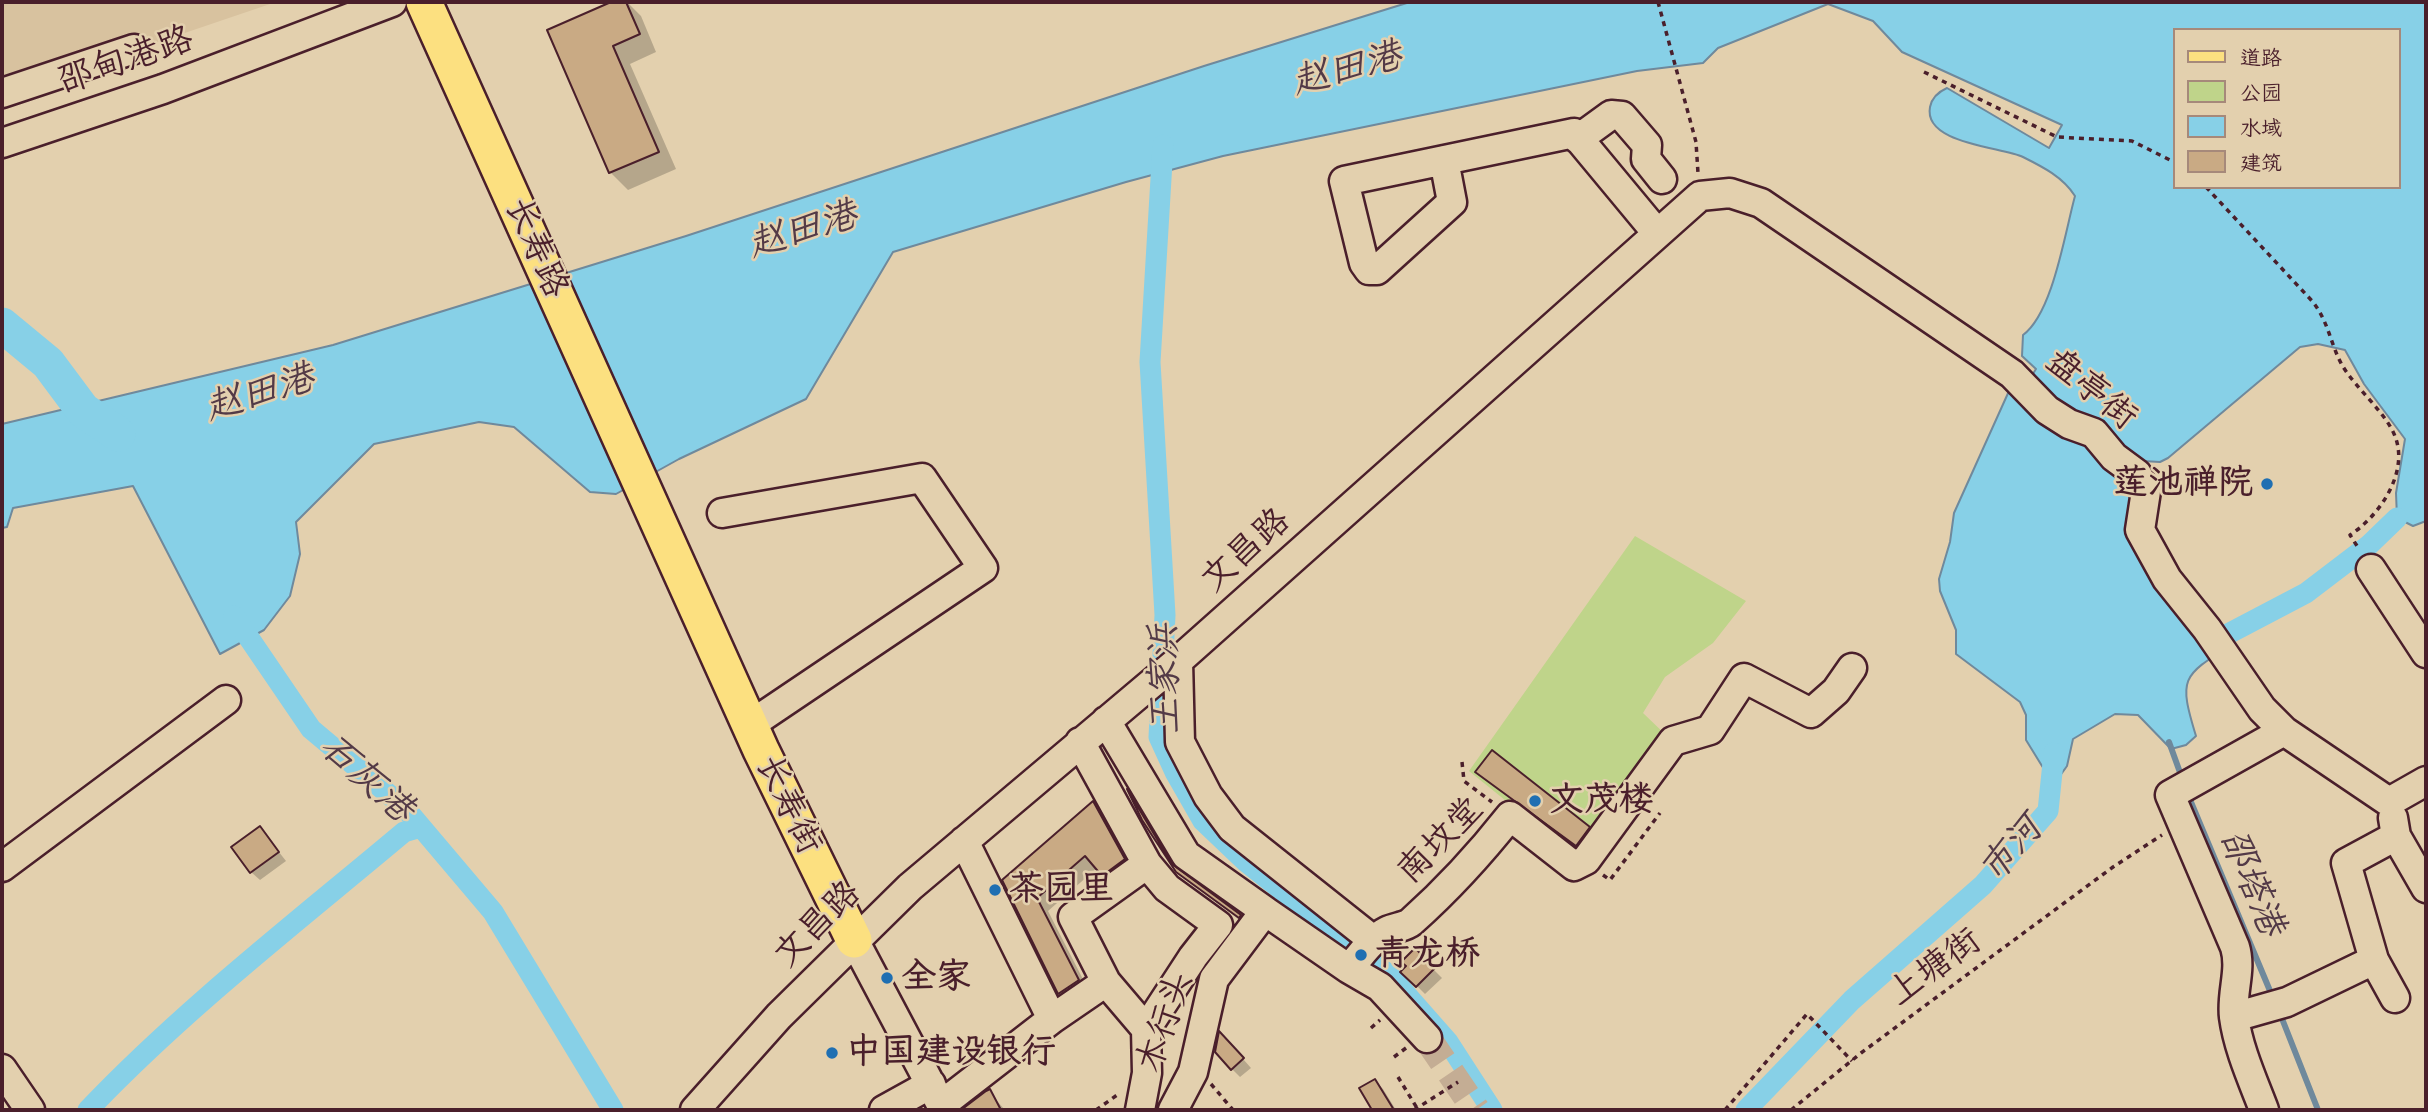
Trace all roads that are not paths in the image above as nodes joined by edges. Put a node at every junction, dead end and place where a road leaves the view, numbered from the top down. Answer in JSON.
{"nodes":[{"id":1,"x":392,"y":2,"type":"edge"},
{"id":2,"x":424,"y":2,"type":"edge"},
{"id":3,"x":134,"y":49,"type":"dead end"},
{"id":4,"x":2,"y":93,"type":"edge"},
{"id":5,"x":1578,"y":139,"type":"junction"},
{"id":6,"x":2,"y":143,"type":"edge"},
{"id":7,"x":1444,"y":160,"type":"dead end"},
{"id":8,"x":1662,"y":179,"type":"dead end"},
{"id":9,"x":1700,"y":196,"type":"joint"},
{"id":10,"x":1657,"y":233,"type":"junction"},
{"id":11,"x":644,"y":495,"type":"joint"},
{"id":12,"x":722,"y":513,"type":"dead end"},
{"id":13,"x":2371,"y":569,"type":"dead end"},
{"id":14,"x":2426,"y":653,"type":"edge"},
{"id":15,"x":1178,"y":661,"type":"junction"},
{"id":16,"x":1852,"y":668,"type":"dead end"},
{"id":17,"x":226,"y":700,"type":"dead end"},
{"id":18,"x":1106,"y":721,"type":"junction"},
{"id":19,"x":750,"y":725,"type":"junction"},
{"id":20,"x":2284,"y":731,"type":"junction"},
{"id":21,"x":1080,"y":742,"type":"junction"},
{"id":22,"x":2426,"y":781,"type":"edge"},
{"id":23,"x":2389,"y":802,"type":"junction"},
{"id":24,"x":2396,"y":836,"type":"junction"},
{"id":25,"x":964,"y":841,"type":"junction"},
{"id":26,"x":1147,"y":864,"type":"junction"},
{"id":27,"x":2,"y":866,"type":"edge"},
{"id":28,"x":2426,"y":888,"type":"edge"},
{"id":29,"x":1265,"y":911,"type":"junction"},
{"id":30,"x":855,"y":940,"type":"junction"},
{"id":31,"x":1362,"y":954,"type":"junction"},
{"id":32,"x":2374,"y":960,"type":"junction"},
{"id":33,"x":1106,"y":982,"type":"junction"},
{"id":34,"x":2395,"y":998,"type":"dead end"},
{"id":35,"x":2244,"y":1014,"type":"junction"},
{"id":36,"x":1052,"y":1019,"type":"junction"},
{"id":37,"x":1146,"y":1029,"type":"junction"},
{"id":38,"x":1427,"y":1038,"type":"tunnel mouth"},
{"id":39,"x":2,"y":1069,"type":"edge"},
{"id":40,"x":939,"y":1100,"type":"edge"},
{"id":41,"x":30,"y":1110,"type":"edge"},
{"id":42,"x":695,"y":1110,"type":"edge"},
{"id":43,"x":884,"y":1110,"type":"edge"},
{"id":44,"x":1140,"y":1110,"type":"edge"},
{"id":45,"x":1173,"y":1110,"type":"edge"},
{"id":46,"x":2264,"y":1110,"type":"edge"}],
"edges":[{"from":1,"to":6,"type":"street","name":"邵甸港路"},
{"from":2,"to":11,"type":"main road","name":"长寿路"},
{"from":3,"to":4,"type":"street"},
{"from":5,"to":7,"type":"street"},
{"from":5,"to":8,"type":"street"},
{"from":5,"to":10,"type":"street"},
{"from":9,"to":10,"type":"street","name":"文昌路"},
{"from":9,"to":20,"type":"street","name":"盘亭街"},
{"from":10,"to":15,"type":"street","name":"文昌路"},
{"from":11,"to":19,"type":"main road","name":"长寿街"},
{"from":12,"to":19,"type":"street"},
{"from":13,"to":14,"type":"street"},
{"from":15,"to":18,"type":"street","name":"文昌路"},
{"from":15,"to":31,"type":"street"},
{"from":16,"to":31,"type":"street","name":"南坟堂"},
{"from":17,"to":27,"type":"street"},
{"from":18,"to":21,"type":"street","name":"文昌路"},
{"from":18,"to":29,"type":"street"},
{"from":19,"to":30,"type":"main road","name":"长寿街"},
{"from":20,"to":23,"type":"street","name":"盘亭街"},
{"from":20,"to":35,"type":"street"},
{"from":21,"to":25,"type":"street","name":"文昌路"},
{"from":21,"to":26,"type":"street"},
{"from":22,"to":23,"type":"street"},
{"from":23,"to":24,"type":"street"},
{"from":24,"to":28,"type":"street"},
{"from":24,"to":32,"type":"street"},
{"from":25,"to":30,"type":"street","name":"文昌路"},
{"from":25,"to":36,"type":"street"},
{"from":26,"to":33,"type":"street"},
{"from":26,"to":37,"type":"street"},
{"from":29,"to":31,"type":"street"},
{"from":29,"to":45,"type":"street","name":"木行头"},
{"from":30,"to":40,"type":"street","name":"长寿街"},
{"from":30,"to":42,"type":"street","name":"文昌路"},
{"from":31,"to":38,"type":"street"},
{"from":32,"to":34,"type":"street"},
{"from":32,"to":35,"type":"street"},
{"from":33,"to":36,"type":"street"},
{"from":33,"to":37,"type":"street"},
{"from":35,"to":46,"type":"street"},
{"from":36,"to":40,"type":"street"},
{"from":37,"to":44,"type":"street"},
{"from":39,"to":41,"type":"street"},
{"from":40,"to":43,"type":"street"}]}
